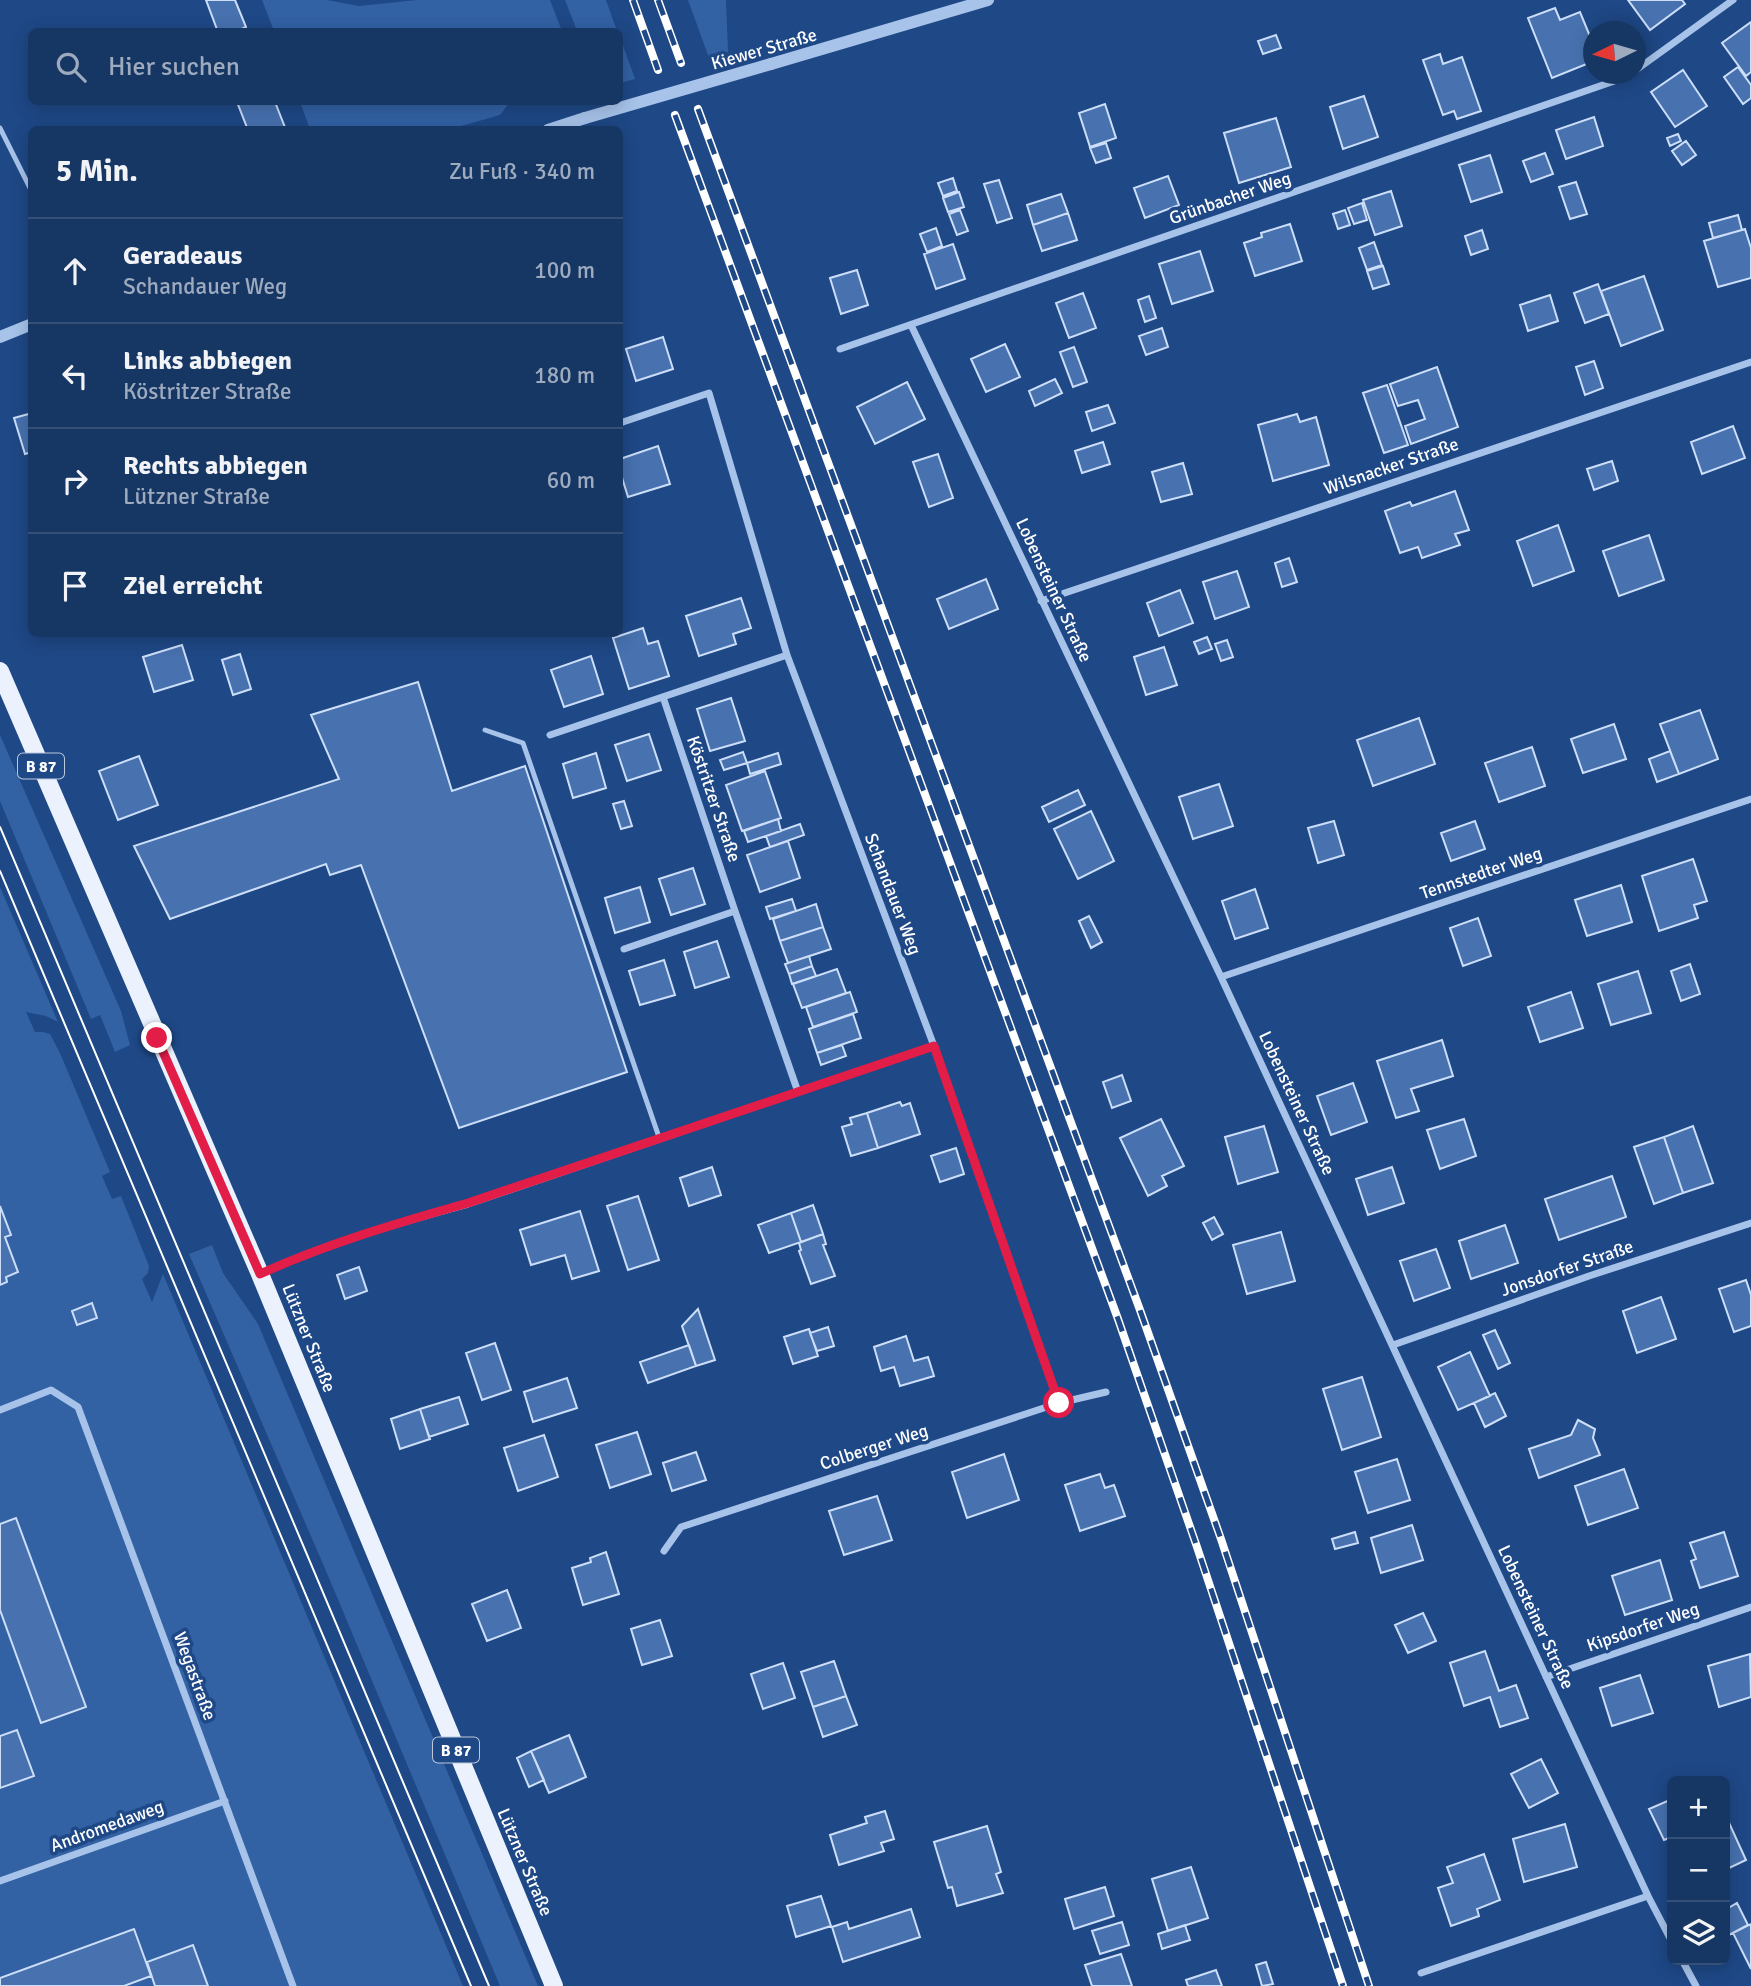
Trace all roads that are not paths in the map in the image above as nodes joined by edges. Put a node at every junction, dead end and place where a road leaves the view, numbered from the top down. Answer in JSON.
{"nodes":[{"id":1,"x":988,"y":0,"type":"edge"},
{"id":2,"x":1733,"y":0,"type":"edge"},
{"id":3,"x":1646,"y":62,"type":"edge"},
{"id":4,"x":1606,"y":84,"type":"edge"},
{"id":5,"x":561,"y":126,"type":"edge"},
{"id":6,"x":0,"y":128,"type":"edge"},
{"id":7,"x":28,"y":184,"type":"edge"},
{"id":8,"x":911,"y":325,"type":"junction"},
{"id":9,"x":28,"y":326,"type":"edge"},
{"id":10,"x":0,"y":338,"type":"edge"},
{"id":11,"x":840,"y":349,"type":"dead end"},
{"id":12,"x":1751,"y":362,"type":"edge"},
{"id":13,"x":623,"y":423,"type":"edge"},
{"id":14,"x":1041,"y":601,"type":"junction"},
{"id":15,"x":787,"y":655,"type":"junction"},
{"id":16,"x":0,"y":671,"type":"edge"},
{"id":17,"x":663,"y":697,"type":"junction"},
{"id":18,"x":485,"y":730,"type":"dead end"},
{"id":19,"x":550,"y":735,"type":"dead end"},
{"id":20,"x":1751,"y":799,"type":"edge"},
{"id":21,"x":735,"y":911,"type":"junction"},
{"id":22,"x":624,"y":949,"type":"dead end"},
{"id":23,"x":1221,"y":977,"type":"junction"},
{"id":24,"x":934,"y":1046,"type":"junction"},
{"id":25,"x":798,"y":1092,"type":"junction"},
{"id":26,"x":660,"y":1140,"type":"junction"},
{"id":27,"x":1751,"y":1223,"type":"edge"},
{"id":28,"x":260,"y":1274,"type":"junction"},
{"id":29,"x":1393,"y":1345,"type":"junction"},
{"id":30,"x":1106,"y":1392,"type":"dead end"},
{"id":31,"x":1059,"y":1403,"type":"junction"},
{"id":32,"x":0,"y":1410,"type":"edge"},
{"id":33,"x":664,"y":1551,"type":"dead end"},
{"id":34,"x":1751,"y":1607,"type":"edge"},
{"id":35,"x":1546,"y":1677,"type":"junction"},
{"id":36,"x":225,"y":1801,"type":"junction"},
{"id":37,"x":0,"y":1881,"type":"edge"},
{"id":38,"x":1648,"y":1896,"type":"junction"},
{"id":39,"x":1667,"y":1932,"type":"edge"},
{"id":40,"x":1685,"y":1965,"type":"edge"},
{"id":41,"x":1421,"y":1973,"type":"dead end"},
{"id":42,"x":293,"y":1986,"type":"edge"},
{"id":43,"x":554,"y":1986,"type":"edge"},
{"id":44,"x":1696,"y":1986,"type":"edge"}],
"edges":[{"from":1,"to":5,"type":"street","name":"Kiewer Straße","bridge":true},
{"from":2,"to":3,"type":"street"},
{"from":4,"to":8,"type":"street","name":"Grünbacher Weg"},
{"from":6,"to":7,"type":"lane"},
{"from":8,"to":11,"type":"street","name":"Grünbacher Weg"},
{"from":8,"to":14,"type":"street","name":"Lobensteiner Straße"},
{"from":9,"to":10,"type":"street"},
{"from":12,"to":14,"type":"street","name":"Wilsnacker Straße"},
{"from":13,"to":15,"type":"street","name":"Schandauer Weg"},
{"from":14,"to":23,"type":"street","name":"Lobensteiner Straße"},
{"from":15,"to":17,"type":"street"},
{"from":15,"to":24,"type":"street","name":"Schandauer Weg"},
{"from":16,"to":28,"type":"main road","name":"Lützner Straße","number":"B 87"},
{"from":17,"to":19,"type":"street"},
{"from":17,"to":21,"type":"street","name":"Köstritzer Straße"},
{"from":18,"to":26,"type":"lane"},
{"from":20,"to":23,"type":"street","name":"Tennstedter Weg"},
{"from":21,"to":22,"type":"street"},
{"from":21,"to":25,"type":"street","name":"Köstritzer Straße"},
{"from":23,"to":29,"type":"street","name":"Lobensteiner Straße"},
{"from":24,"to":25,"type":"street"},
{"from":24,"to":31,"type":"street","name":"Schandauer Weg"},
{"from":25,"to":26,"type":"street"},
{"from":26,"to":28,"type":"street"},
{"from":27,"to":29,"type":"street","name":"Jonsdorfer Straße"},
{"from":28,"to":43,"type":"main road","name":"Lützner Straße","number":"B 87"},
{"from":29,"to":35,"type":"street","name":"Lobensteiner Straße"},
{"from":30,"to":31,"type":"street","name":"Colberger Weg"},
{"from":31,"to":33,"type":"street","name":"Colberger Weg"},
{"from":32,"to":36,"type":"street","name":"Wegastraße"},
{"from":34,"to":35,"type":"street","name":"Kipsdorfer Weg"},
{"from":35,"to":38,"type":"street","name":"Lobensteiner Straße"},
{"from":36,"to":37,"type":"street","name":"Andromedaweg"},
{"from":36,"to":42,"type":"street","name":"Wegastraße"},
{"from":38,"to":39,"type":"street","name":"Lobensteiner Straße"},
{"from":38,"to":41,"type":"street"},
{"from":40,"to":44,"type":"street"}]}
